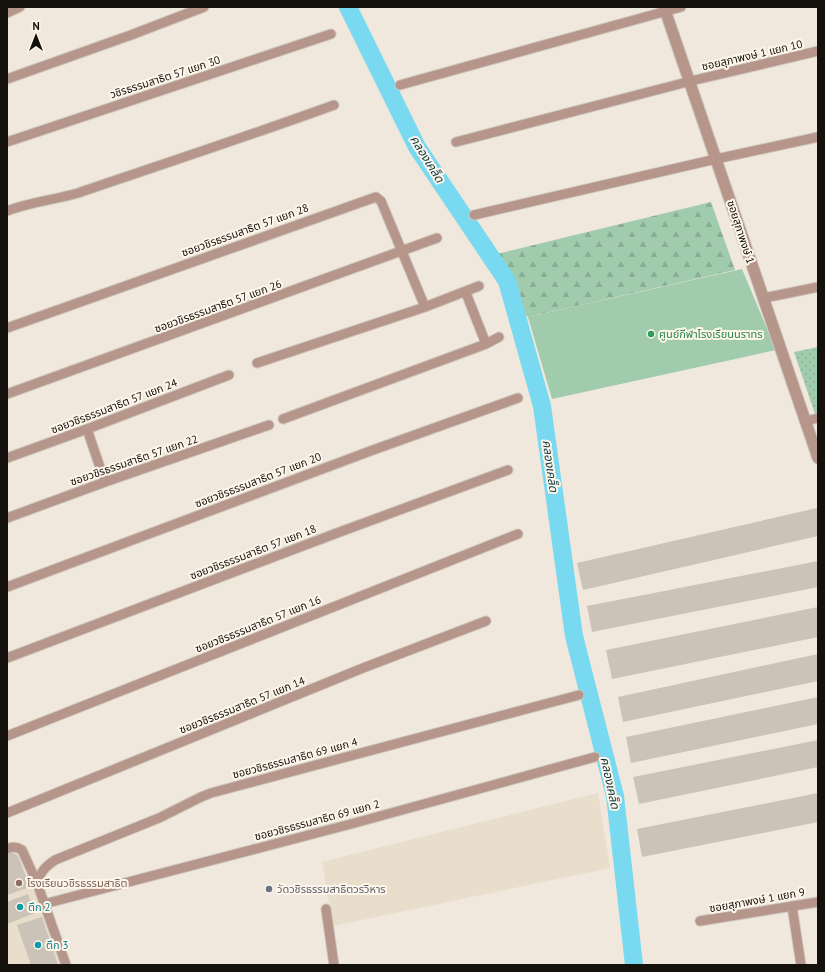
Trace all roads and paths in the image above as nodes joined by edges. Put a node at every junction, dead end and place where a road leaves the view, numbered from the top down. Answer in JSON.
{"nodes":[{"id":1,"x":20,"y":7,"type":"edge"},
{"id":2,"x":204,"y":7,"type":"edge"},
{"id":3,"x":681,"y":7,"type":"edge"},
{"id":4,"x":665,"y":9,"type":"edge"},
{"id":5,"x":7,"y":13,"type":"edge"},
{"id":6,"x":331,"y":34,"type":"dead end"},
{"id":7,"x":818,"y":51,"type":"edge"},
{"id":8,"x":7,"y":79,"type":"edge"},
{"id":9,"x":691,"y":82,"type":"junction"},
{"id":10,"x":400,"y":85,"type":"dead end"},
{"id":11,"x":334,"y":105,"type":"dead end"},
{"id":12,"x":818,"y":137,"type":"edge"},
{"id":13,"x":7,"y":142,"type":"edge"},
{"id":14,"x":456,"y":142,"type":"dead end"},
{"id":15,"x":716,"y":159,"type":"junction"},
{"id":16,"x":7,"y":211,"type":"edge"},
{"id":17,"x":474,"y":215,"type":"dead end"},
{"id":18,"x":437,"y":238,"type":"dead end"},
{"id":19,"x":402,"y":251,"type":"junction"},
{"id":20,"x":479,"y":286,"type":"dead end"},
{"id":21,"x":818,"y":287,"type":"edge"},
{"id":22,"x":466,"y":293,"type":"junction"},
{"id":23,"x":764,"y":298,"type":"junction"},
{"id":24,"x":425,"y":307,"type":"junction"},
{"id":25,"x":7,"y":328,"type":"edge"},
{"id":26,"x":499,"y":337,"type":"dead end"},
{"id":27,"x":486,"y":344,"type":"junction"},
{"id":28,"x":257,"y":363,"type":"dead end"},
{"id":29,"x":229,"y":375,"type":"dead end"},
{"id":30,"x":7,"y":394,"type":"edge"},
{"id":31,"x":518,"y":398,"type":"dead end"},
{"id":32,"x":818,"y":418,"type":"edge"},
{"id":33,"x":283,"y":419,"type":"dead end"},
{"id":34,"x":806,"y":421,"type":"junction"},
{"id":35,"x":269,"y":425,"type":"dead end"},
{"id":36,"x":87,"y":429,"type":"junction"},
{"id":37,"x":7,"y":458,"type":"edge"},
{"id":38,"x":818,"y":458,"type":"edge"},
{"id":39,"x":508,"y":470,"type":"dead end"},
{"id":40,"x":105,"y":482,"type":"junction"},
{"id":41,"x":7,"y":518,"type":"edge"},
{"id":42,"x":518,"y":534,"type":"dead end"},
{"id":43,"x":7,"y":587,"type":"edge"},
{"id":44,"x":486,"y":621,"type":"dead end"},
{"id":45,"x":7,"y":658,"type":"edge"},
{"id":46,"x":579,"y":695,"type":"dead end"},
{"id":47,"x":7,"y":736,"type":"edge"},
{"id":48,"x":595,"y":757,"type":"dead end"},
{"id":49,"x":7,"y":813,"type":"edge"},
{"id":50,"x":7,"y":849,"type":"edge"},
{"id":51,"x":37,"y":883,"type":"junction"},
{"id":52,"x":818,"y":902,"type":"edge"},
{"id":53,"x":44,"y":904,"type":"junction"},
{"id":54,"x":792,"y":906,"type":"junction"},
{"id":55,"x":326,"y":909,"type":"dead end"},
{"id":56,"x":700,"y":921,"type":"dead end"},
{"id":57,"x":66,"y":965,"type":"edge"},
{"id":58,"x":334,"y":965,"type":"edge"},
{"id":59,"x":801,"y":965,"type":"edge"}],
"edges":[{"from":1,"to":5,"type":"street"},
{"from":2,"to":8,"type":"street"},
{"from":3,"to":4,"type":"street"},
{"from":4,"to":9,"type":"street","name":"ซอยสุภาพงษ์ 1"},
{"from":4,"to":10,"type":"street"},
{"from":6,"to":13,"type":"street","name":"วชิรธรรมสาธิต 57 แยก 30"},
{"from":7,"to":9,"type":"street","name":"ซอยสุภาพงษ์ 1 แยก 10"},
{"from":9,"to":14,"type":"street","name":"ซอยสุภาพงษ์ 1 แยก 10"},
{"from":9,"to":15,"type":"street","name":"ซอยสุภาพงษ์ 1"},
{"from":11,"to":16,"type":"street"},
{"from":12,"to":15,"type":"street"},
{"from":15,"to":17,"type":"street"},
{"from":15,"to":23,"type":"street","name":"ซอยสุภาพงษ์ 1"},
{"from":18,"to":19,"type":"street","name":"ซอยวชิรธรรมสาธิต 57 แยก 26"},
{"from":19,"to":24,"type":"street","name":"ซอยวชิรธรรมสาธิต 57 แยก 28"},
{"from":19,"to":25,"type":"street","name":"ซอยวชิรธรรมสาธิต 57 แยก 28"},
{"from":19,"to":30,"type":"street","name":"ซอยวชิรธรรมสาธิต 57 แยก 26"},
{"from":20,"to":22,"type":"street"},
{"from":21,"to":23,"type":"street"},
{"from":22,"to":24,"type":"street"},
{"from":22,"to":27,"type":"street"},
{"from":23,"to":34,"type":"street","name":"ซอยสุภาพงษ์ 1"},
{"from":24,"to":28,"type":"street"},
{"from":26,"to":27,"type":"street"},
{"from":27,"to":33,"type":"street"},
{"from":29,"to":36,"type":"street","name":"ซอยวชิรธรรมสาธิต 57 แยก 24"},
{"from":31,"to":43,"type":"street","name":"ซอยวชิรธรรมสาธิต 57 แยก 20"},
{"from":32,"to":34,"type":"street"},
{"from":34,"to":38,"type":"street","name":"ซอยสุภาพงษ์ 1"},
{"from":35,"to":40,"type":"street","name":"ซอยวชิรธรรมสาธิต 57 แยก 22"},
{"from":36,"to":37,"type":"street","name":"ซอยวชิรธรรมสาธิต 57 แยก 24"},
{"from":36,"to":40,"type":"street"},
{"from":39,"to":45,"type":"street","name":"ซอยวชิรธรรมสาธิต 57 แยก 18"},
{"from":40,"to":41,"type":"street","name":"ซอยวชิรธรรมสาธิต 57 แยก 22"},
{"from":42,"to":47,"type":"street","name":"ซอยวชิรธรรมสาธิต 57 แยก 16"},
{"from":44,"to":49,"type":"street","name":"ซอยวชิรธรรมสาธิต 57 แยก 14"},
{"from":46,"to":51,"type":"street","name":"ซอยวชิรธรรมสาธิต 69 แยก 4"},
{"from":48,"to":53,"type":"street","name":"ซอยวชิรธรรมสาธิต 69 แยก 2"},
{"from":50,"to":51,"type":"street"},
{"from":51,"to":53,"type":"street"},
{"from":52,"to":54,"type":"street","name":"ซอยสุภาพงษ์ 1 แยก 9"},
{"from":53,"to":57,"type":"street"},
{"from":54,"to":56,"type":"street","name":"ซอยสุภาพงษ์ 1 แยก 9"},
{"from":54,"to":59,"type":"street"},
{"from":55,"to":58,"type":"street"}]}
